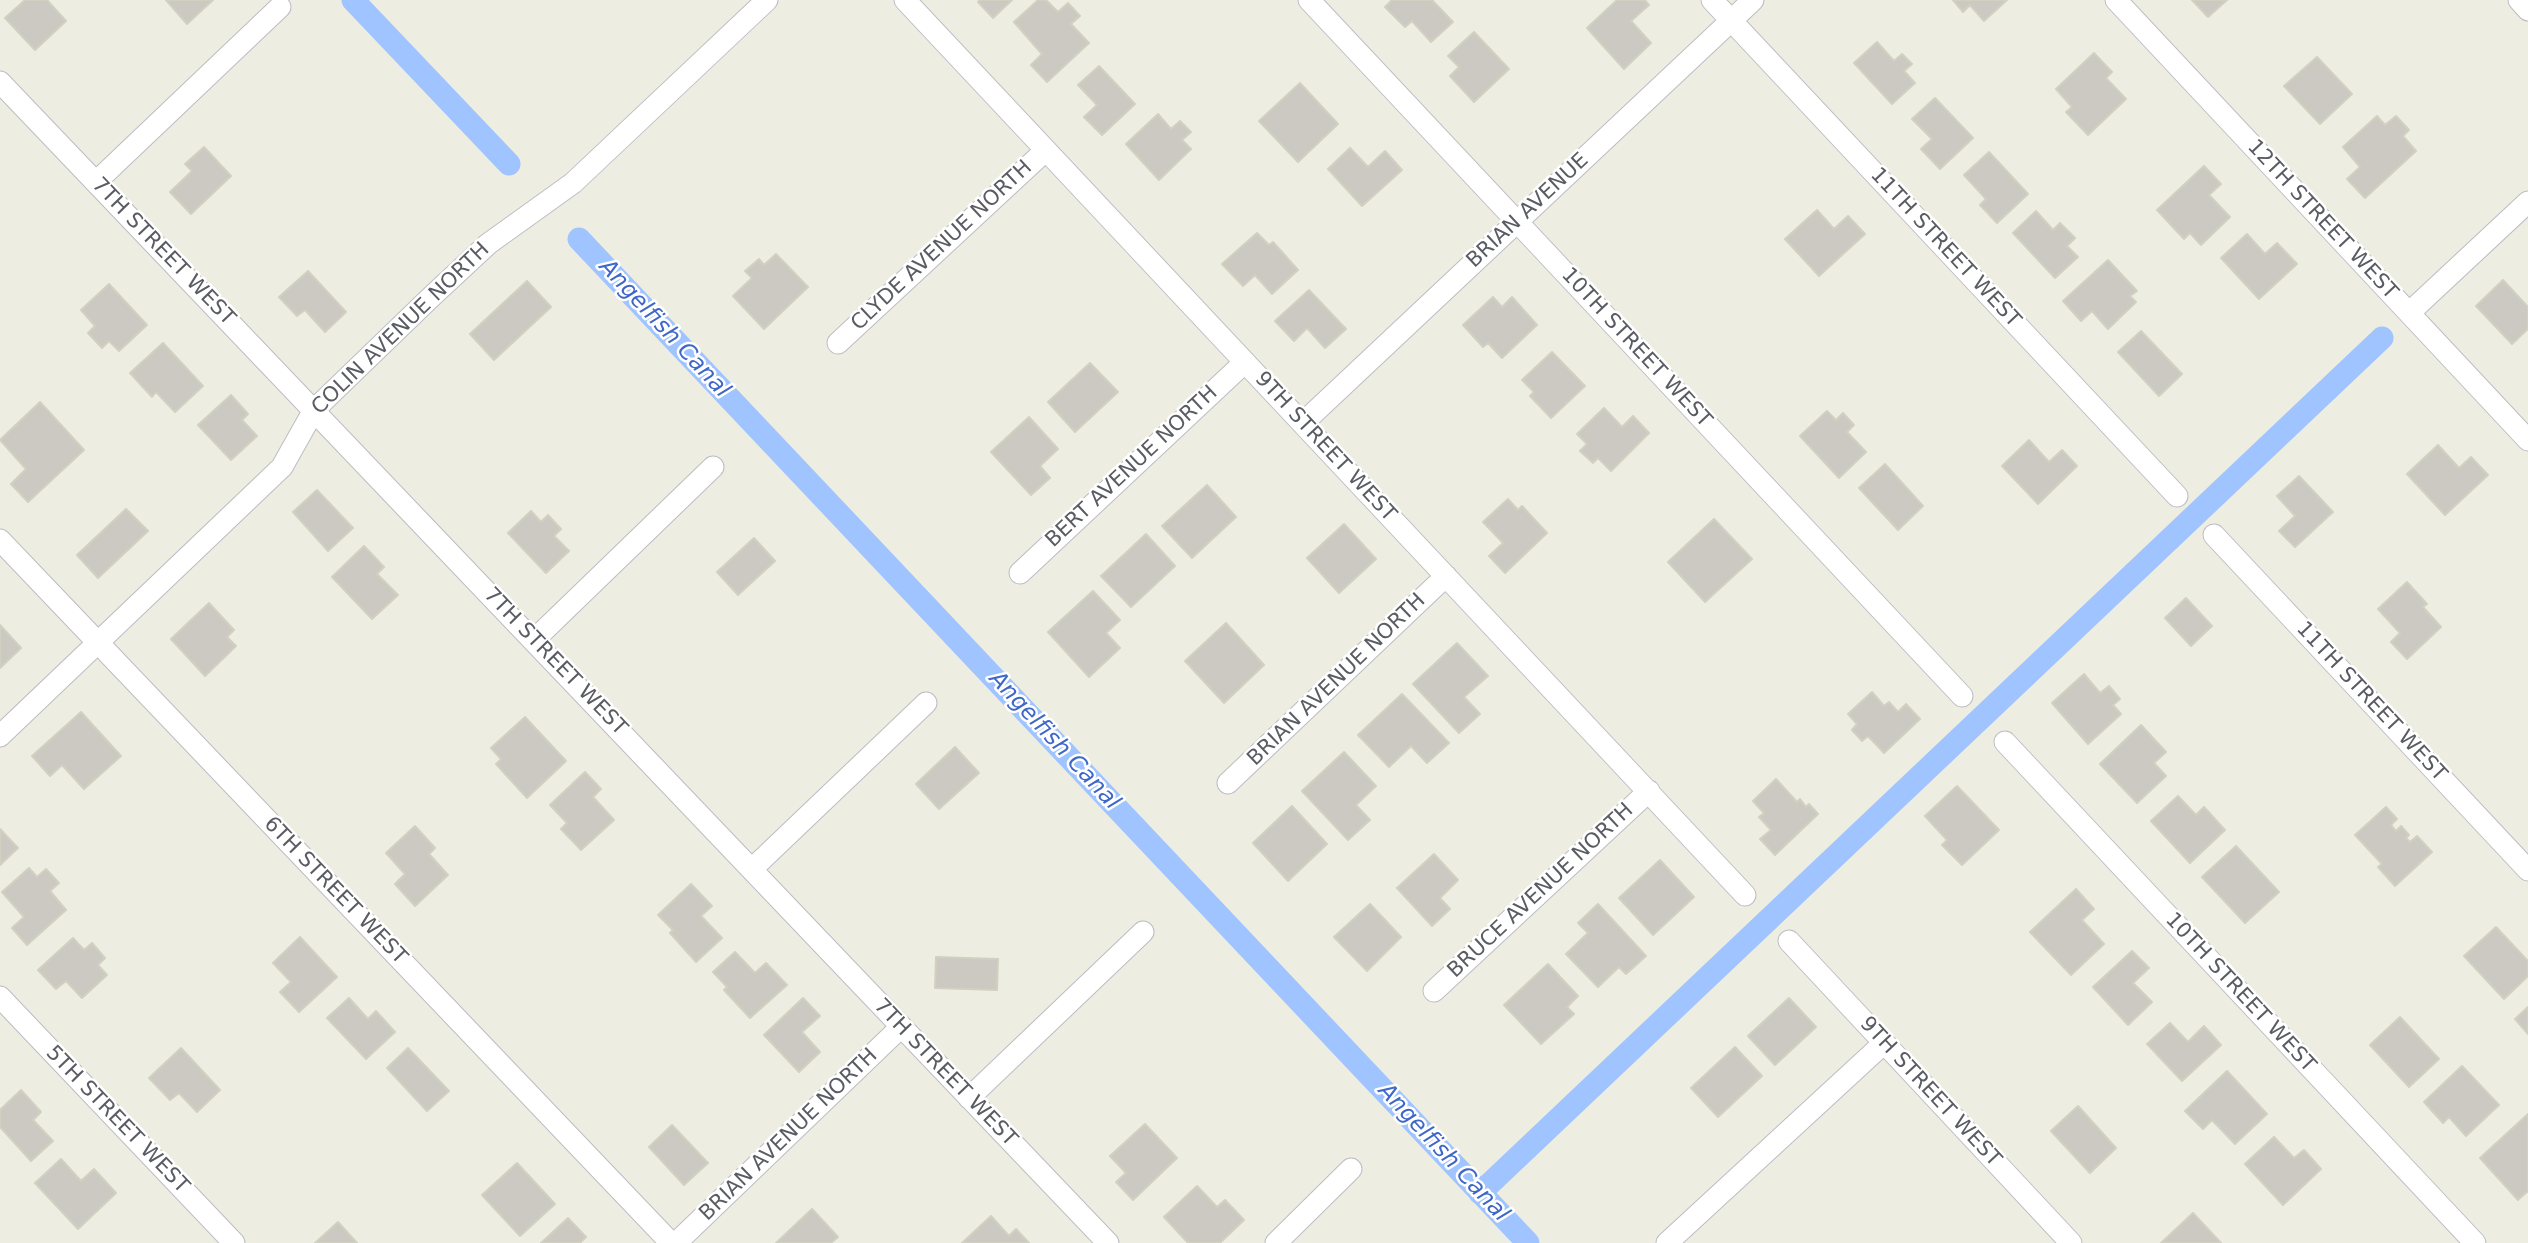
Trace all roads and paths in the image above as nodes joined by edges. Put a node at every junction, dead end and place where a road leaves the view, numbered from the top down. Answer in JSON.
{"nodes":[{"id":1,"x":767,"y":0,"type":"edge"},
{"id":2,"x":905,"y":0,"type":"edge"},
{"id":3,"x":1310,"y":0,"type":"edge"},
{"id":4,"x":1712,"y":0,"type":"edge"},
{"id":5,"x":1753,"y":0,"type":"edge"},
{"id":6,"x":2116,"y":0,"type":"edge"},
{"id":7,"x":2519,"y":0,"type":"edge"},
{"id":8,"x":280,"y":6,"type":"dead end"},
{"id":9,"x":2528,"y":9,"type":"edge"},
{"id":10,"x":1732,"y":20,"type":"junction"},
{"id":11,"x":0,"y":82,"type":"edge"},
{"id":12,"x":1046,"y":150,"type":"junction"},
{"id":13,"x":96,"y":182,"type":"junction"},
{"id":14,"x":2528,"y":202,"type":"edge"},
{"id":15,"x":1516,"y":221,"type":"junction"},
{"id":16,"x":2409,"y":313,"type":"junction"},
{"id":17,"x":838,"y":343,"type":"dead end"},
{"id":18,"x":1245,"y":362,"type":"junction"},
{"id":19,"x":314,"y":410,"type":"junction"},
{"id":20,"x":1303,"y":423,"type":"junction"},
{"id":21,"x":2528,"y":440,"type":"edge"},
{"id":22,"x":713,"y":467,"type":"dead end"},
{"id":23,"x":2177,"y":496,"type":"dead end"},
{"id":24,"x":2214,"y":535,"type":"dead end"},
{"id":25,"x":0,"y":540,"type":"edge"},
{"id":26,"x":1020,"y":573,"type":"dead end"},
{"id":27,"x":1446,"y":576,"type":"junction"},
{"id":28,"x":534,"y":640,"type":"junction"},
{"id":29,"x":98,"y":643,"type":"junction"},
{"id":30,"x":1962,"y":696,"type":"dead end"},
{"id":31,"x":926,"y":703,"type":"dead end"},
{"id":32,"x":0,"y":736,"type":"edge"},
{"id":33,"x":2006,"y":742,"type":"dead end"},
{"id":34,"x":1227,"y":783,"type":"dead end"},
{"id":35,"x":1648,"y":791,"type":"junction"},
{"id":36,"x":752,"y":869,"type":"junction"},
{"id":37,"x":2528,"y":870,"type":"edge"},
{"id":38,"x":1745,"y":895,"type":"dead end"},
{"id":39,"x":1143,"y":932,"type":"dead end"},
{"id":40,"x":1789,"y":941,"type":"dead end"},
{"id":41,"x":1434,"y":991,"type":"dead end"},
{"id":42,"x":0,"y":997,"type":"edge"},
{"id":43,"x":901,"y":1027,"type":"junction"},
{"id":44,"x":1884,"y":1043,"type":"junction"},
{"id":45,"x":969,"y":1098,"type":"junction"},
{"id":46,"x":1351,"y":1169,"type":"dead end"},
{"id":47,"x":234,"y":1243,"type":"edge"},
{"id":48,"x":671,"y":1243,"type":"edge"},
{"id":49,"x":676,"y":1243,"type":"edge"},
{"id":50,"x":1108,"y":1243,"type":"edge"},
{"id":51,"x":1276,"y":1243,"type":"edge"},
{"id":52,"x":1667,"y":1243,"type":"edge"},
{"id":53,"x":2071,"y":1243,"type":"edge"},
{"id":54,"x":2475,"y":1243,"type":"edge"}],
"edges":[{"from":1,"to":19,"type":"street","name":"COLIN AVENUE NORTH"},
{"from":2,"to":12,"type":"street","name":"9TH STREET WEST"},
{"from":3,"to":15,"type":"street","name":"10TH STREET WEST"},
{"from":4,"to":10,"type":"street","name":"11TH STREET WEST"},
{"from":5,"to":10,"type":"street","name":"BRIAN AVENUE"},
{"from":6,"to":16,"type":"street","name":"12TH STREET WEST"},
{"from":7,"to":9,"type":"street"},
{"from":8,"to":13,"type":"street"},
{"from":10,"to":15,"type":"street","name":"BRIAN AVENUE"},
{"from":10,"to":23,"type":"street","name":"11TH STREET WEST"},
{"from":11,"to":13,"type":"street","name":"7TH STREET WEST"},
{"from":12,"to":17,"type":"street","name":"CLYDE AVENUE NORTH"},
{"from":12,"to":18,"type":"street","name":"9TH STREET WEST"},
{"from":13,"to":19,"type":"street","name":"7TH STREET WEST"},
{"from":14,"to":16,"type":"street"},
{"from":15,"to":20,"type":"street","name":"BRIAN AVENUE"},
{"from":15,"to":30,"type":"street","name":"10TH STREET WEST"},
{"from":16,"to":21,"type":"street","name":"12TH STREET WEST"},
{"from":18,"to":20,"type":"street","name":"9TH STREET WEST"},
{"from":18,"to":26,"type":"street","name":"BERT AVENUE NORTH"},
{"from":19,"to":28,"type":"street","name":"7TH STREET WEST"},
{"from":19,"to":29,"type":"street","name":"COLIN AVENUE NORTH"},
{"from":20,"to":27,"type":"street","name":"9TH STREET WEST"},
{"from":22,"to":28,"type":"street"},
{"from":24,"to":37,"type":"street","name":"11TH STREET WEST"},
{"from":25,"to":29,"type":"street","name":"6TH STREET WEST"},
{"from":27,"to":34,"type":"street","name":"BRIAN AVENUE NORTH"},
{"from":27,"to":35,"type":"street","name":"9TH STREET WEST"},
{"from":28,"to":36,"type":"street","name":"7TH STREET WEST"},
{"from":29,"to":32,"type":"street","name":"COLIN AVENUE NORTH"},
{"from":29,"to":48,"type":"street","name":"6TH STREET WEST"},
{"from":31,"to":36,"type":"street"},
{"from":33,"to":54,"type":"street","name":"10TH STREET WEST"},
{"from":35,"to":38,"type":"street","name":"9TH STREET WEST"},
{"from":35,"to":41,"type":"street","name":"BRUCE AVENUE NORTH"},
{"from":36,"to":43,"type":"street","name":"7TH STREET WEST"},
{"from":39,"to":45,"type":"street"},
{"from":40,"to":44,"type":"street","name":"9TH STREET WEST"},
{"from":42,"to":47,"type":"street","name":"5TH STREET WEST"},
{"from":43,"to":45,"type":"street","name":"7TH STREET WEST"},
{"from":43,"to":49,"type":"street","name":"BRIAN AVENUE NORTH"},
{"from":44,"to":52,"type":"street"},
{"from":44,"to":53,"type":"street","name":"9TH STREET WEST"},
{"from":45,"to":50,"type":"street","name":"7TH STREET WEST"},
{"from":46,"to":51,"type":"street"}]}
